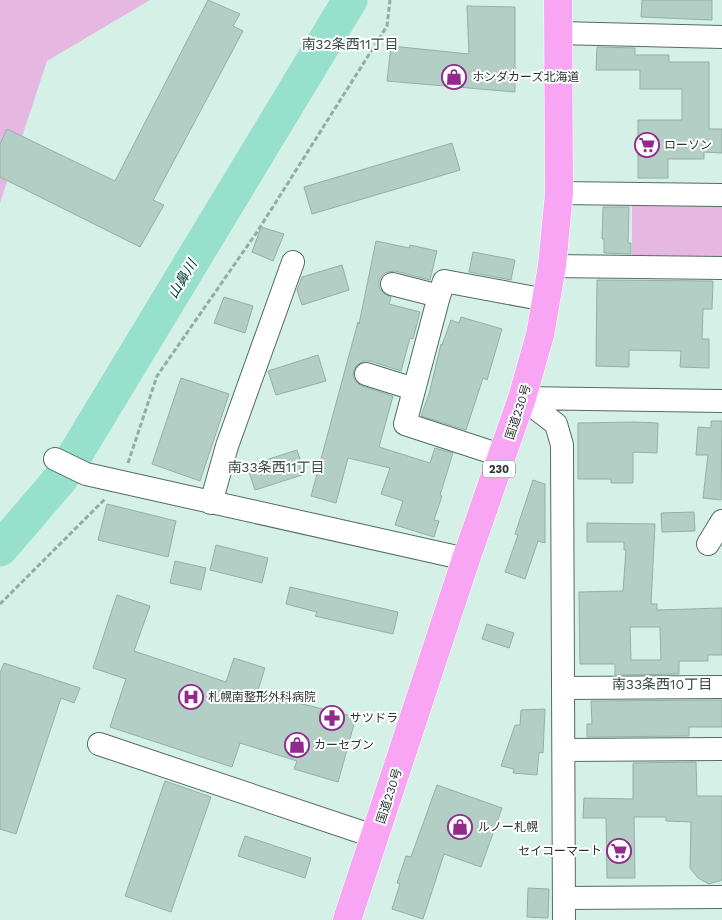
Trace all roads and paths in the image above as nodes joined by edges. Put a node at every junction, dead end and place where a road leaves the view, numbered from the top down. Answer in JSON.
{"nodes":[{"id":1,"x":390,"y":0,"type":"edge"},
{"id":2,"x":558,"y":0,"type":"edge"},
{"id":3,"x":558,"y":32,"type":"junction"},
{"id":4,"x":722,"y":37,"type":"edge"},
{"id":5,"x":559,"y":194,"type":"junction"},
{"id":6,"x":722,"y":195,"type":"edge"},
{"id":7,"x":292,"y":262,"type":"dead end"},
{"id":8,"x":552,"y":266,"type":"junction"},
{"id":9,"x":722,"y":268,"type":"edge"},
{"id":10,"x":392,"y":284,"type":"dead end"},
{"id":11,"x":439,"y":296,"type":"junction"},
{"id":12,"x":546,"y":300,"type":"junction"},
{"id":13,"x":366,"y":374,"type":"dead end"},
{"id":14,"x":414,"y":389,"type":"junction"},
{"id":15,"x":522,"y":398,"type":"junction"},
{"id":16,"x":722,"y":401,"type":"edge"},
{"id":17,"x":503,"y":456,"type":"junction"},
{"id":18,"x":55,"y":459,"type":"dead end"},
{"id":19,"x":122,"y":482,"type":"junction"},
{"id":20,"x":211,"y":503,"type":"junction"},
{"id":21,"x":722,"y":521,"type":"edge"},
{"id":22,"x":708,"y":544,"type":"dead end"},
{"id":23,"x":466,"y":559,"type":"junction"},
{"id":24,"x":0,"y":604,"type":"edge"},
{"id":25,"x":722,"y":687,"type":"edge"},
{"id":26,"x":563,"y":688,"type":"junction"},
{"id":27,"x":99,"y":744,"type":"dead end"},
{"id":28,"x":722,"y":749,"type":"edge"},
{"id":29,"x":564,"y":750,"type":"junction"},
{"id":30,"x":376,"y":837,"type":"junction"},
{"id":31,"x":722,"y":897,"type":"edge"},
{"id":32,"x":564,"y":898,"type":"junction"},
{"id":33,"x":347,"y":920,"type":"edge"},
{"id":34,"x":564,"y":920,"type":"edge"}],
"edges":[{"from":1,"to":19,"type":"path"},
{"from":2,"to":3,"type":"highway","name":"国道230号","number":"230"},
{"from":3,"to":4,"type":"street"},
{"from":3,"to":5,"type":"highway","name":"国道230号","number":"230"},
{"from":5,"to":6,"type":"street"},
{"from":5,"to":8,"type":"highway","name":"国道230号","number":"230"},
{"from":7,"to":20,"type":"street"},
{"from":8,"to":9,"type":"street"},
{"from":8,"to":12,"type":"highway","name":"国道230号","number":"230"},
{"from":10,"to":11,"type":"street"},
{"from":11,"to":12,"type":"street"},
{"from":11,"to":14,"type":"street"},
{"from":12,"to":15,"type":"highway","name":"国道230号","number":"230"},
{"from":13,"to":14,"type":"street"},
{"from":14,"to":17,"type":"street"},
{"from":15,"to":16,"type":"street"},
{"from":15,"to":17,"type":"highway","name":"国道230号","number":"230"},
{"from":15,"to":26,"type":"street"},
{"from":17,"to":23,"type":"highway","name":"国道230号","number":"230"},
{"from":18,"to":19,"type":"street"},
{"from":19,"to":20,"type":"street"},
{"from":19,"to":24,"type":"path"},
{"from":20,"to":23,"type":"street"},
{"from":21,"to":22,"type":"street"},
{"from":23,"to":30,"type":"highway","name":"国道230号","number":"230"},
{"from":25,"to":26,"type":"street"},
{"from":26,"to":29,"type":"street"},
{"from":27,"to":30,"type":"street"},
{"from":28,"to":29,"type":"street"},
{"from":29,"to":32,"type":"street"},
{"from":30,"to":33,"type":"highway","name":"国道230号","number":"230"},
{"from":31,"to":32,"type":"street"},
{"from":32,"to":34,"type":"street"}]}
